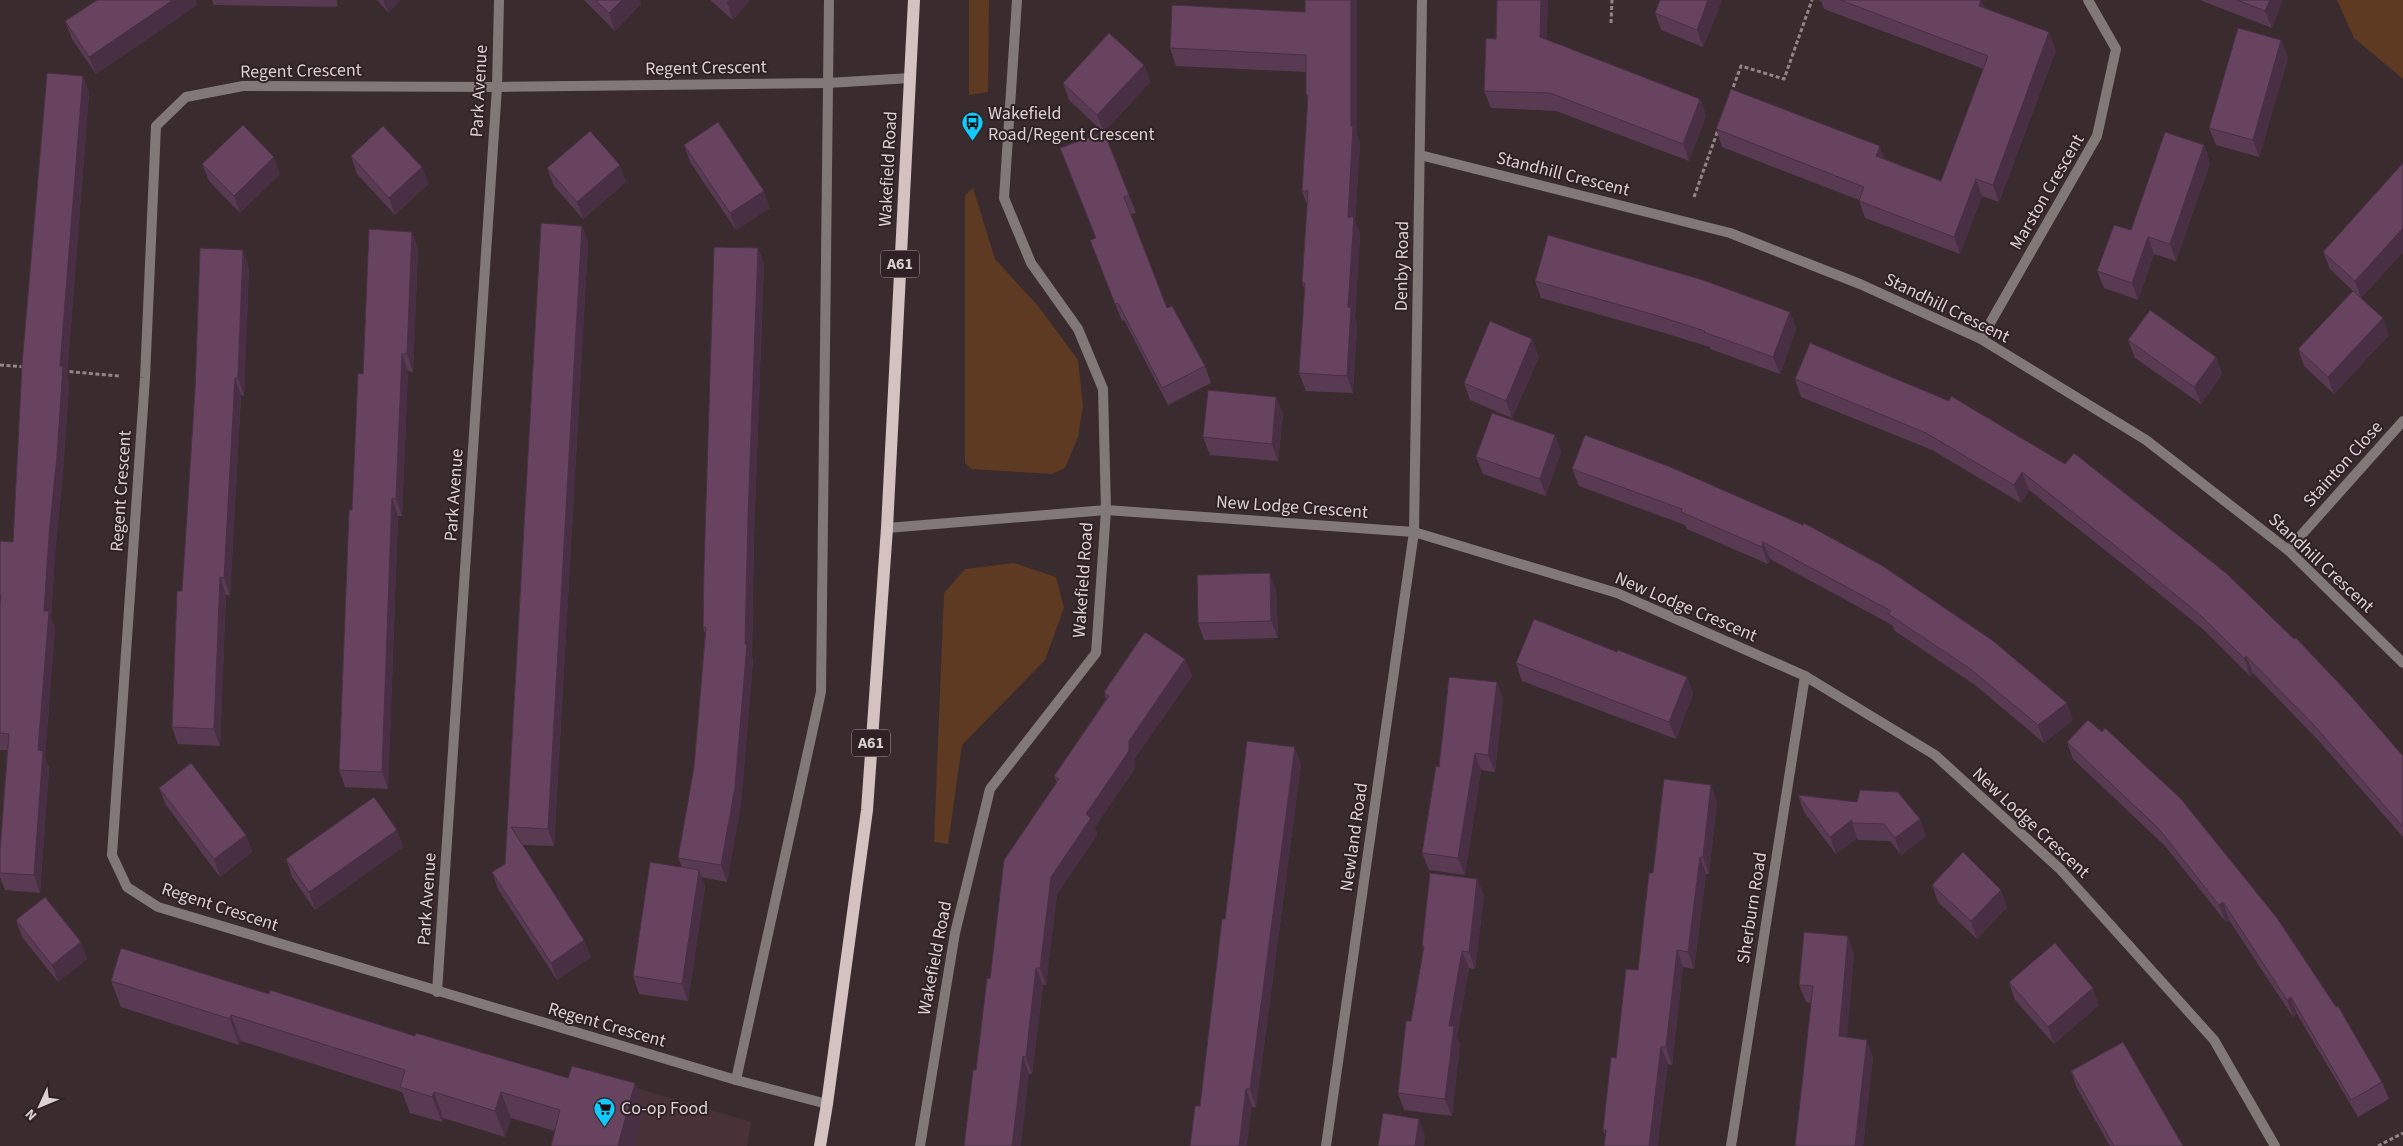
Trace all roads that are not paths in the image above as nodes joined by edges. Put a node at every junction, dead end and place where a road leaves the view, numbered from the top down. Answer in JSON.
{"nodes":[{"id":1,"x":499,"y":0,"type":"edge"},
{"id":2,"x":829,"y":0,"type":"edge"},
{"id":3,"x":914,"y":0,"type":"edge"},
{"id":4,"x":1017,"y":0,"type":"edge"},
{"id":5,"x":1422,"y":0,"type":"edge"},
{"id":6,"x":2088,"y":0,"type":"edge"},
{"id":7,"x":910,"y":78,"type":"junction"},
{"id":8,"x":828,"y":83,"type":"junction"},
{"id":9,"x":497,"y":86,"type":"junction"},
{"id":10,"x":1420,"y":155,"type":"junction"},
{"id":11,"x":1981,"y":339,"type":"junction"},
{"id":12,"x":2403,"y":421,"type":"edge"},
{"id":13,"x":1106,"y":510,"type":"junction"},
{"id":14,"x":886,"y":528,"type":"junction"},
{"id":15,"x":1414,"y":532,"type":"junction"},
{"id":16,"x":2288,"y":550,"type":"junction"},
{"id":17,"x":2403,"y":663,"type":"edge"},
{"id":18,"x":1805,"y":676,"type":"junction"},
{"id":19,"x":437,"y":992,"type":"junction"},
{"id":20,"x":736,"y":1080,"type":"junction"},
{"id":21,"x":827,"y":1104,"type":"junction"},
{"id":22,"x":820,"y":1146,"type":"edge"},
{"id":23,"x":920,"y":1146,"type":"edge"},
{"id":24,"x":1326,"y":1146,"type":"edge"},
{"id":25,"x":1731,"y":1146,"type":"edge"},
{"id":26,"x":2275,"y":1146,"type":"edge"}],
"edges":[{"from":1,"to":9,"type":"street","name":"Park Avenue"},
{"from":2,"to":8,"type":"street"},
{"from":3,"to":7,"type":"main road","name":"Wakefield Road","number":"A61"},
{"from":4,"to":13,"type":"street","name":"Wakefield Road"},
{"from":5,"to":10,"type":"street","name":"Denby Road"},
{"from":6,"to":11,"type":"street","name":"Marston Crescent"},
{"from":7,"to":8,"type":"street","name":"Regent Crescent"},
{"from":7,"to":14,"type":"main road","name":"Wakefield Road","number":"A61"},
{"from":8,"to":9,"type":"street","name":"Regent Crescent"},
{"from":8,"to":20,"type":"street"},
{"from":9,"to":19,"type":"street","name":"Park Avenue"},
{"from":9,"to":19,"type":"street","name":"Regent Crescent"},
{"from":10,"to":11,"type":"street","name":"Standhill Crescent"},
{"from":10,"to":15,"type":"street","name":"Denby Road"},
{"from":11,"to":16,"type":"street","name":"Standhill Crescent"},
{"from":12,"to":16,"type":"street","name":"Stainton Close"},
{"from":13,"to":14,"type":"street","name":"New Lodge Crescent"},
{"from":13,"to":15,"type":"street","name":"New Lodge Crescent"},
{"from":13,"to":23,"type":"street","name":"Wakefield Road"},
{"from":14,"to":21,"type":"main road","name":"Wakefield Road","number":"A61"},
{"from":15,"to":18,"type":"street","name":"New Lodge Crescent"},
{"from":15,"to":24,"type":"street","name":"Newland Road"},
{"from":16,"to":17,"type":"street","name":"Standhill Crescent"},
{"from":18,"to":25,"type":"street","name":"Sherburn Road"},
{"from":18,"to":26,"type":"street","name":"New Lodge Crescent"},
{"from":19,"to":20,"type":"street","name":"Regent Crescent"},
{"from":20,"to":21,"type":"street","name":"Regent Crescent"},
{"from":21,"to":22,"type":"main road","name":"Wakefield Road","number":"A61"}]}
